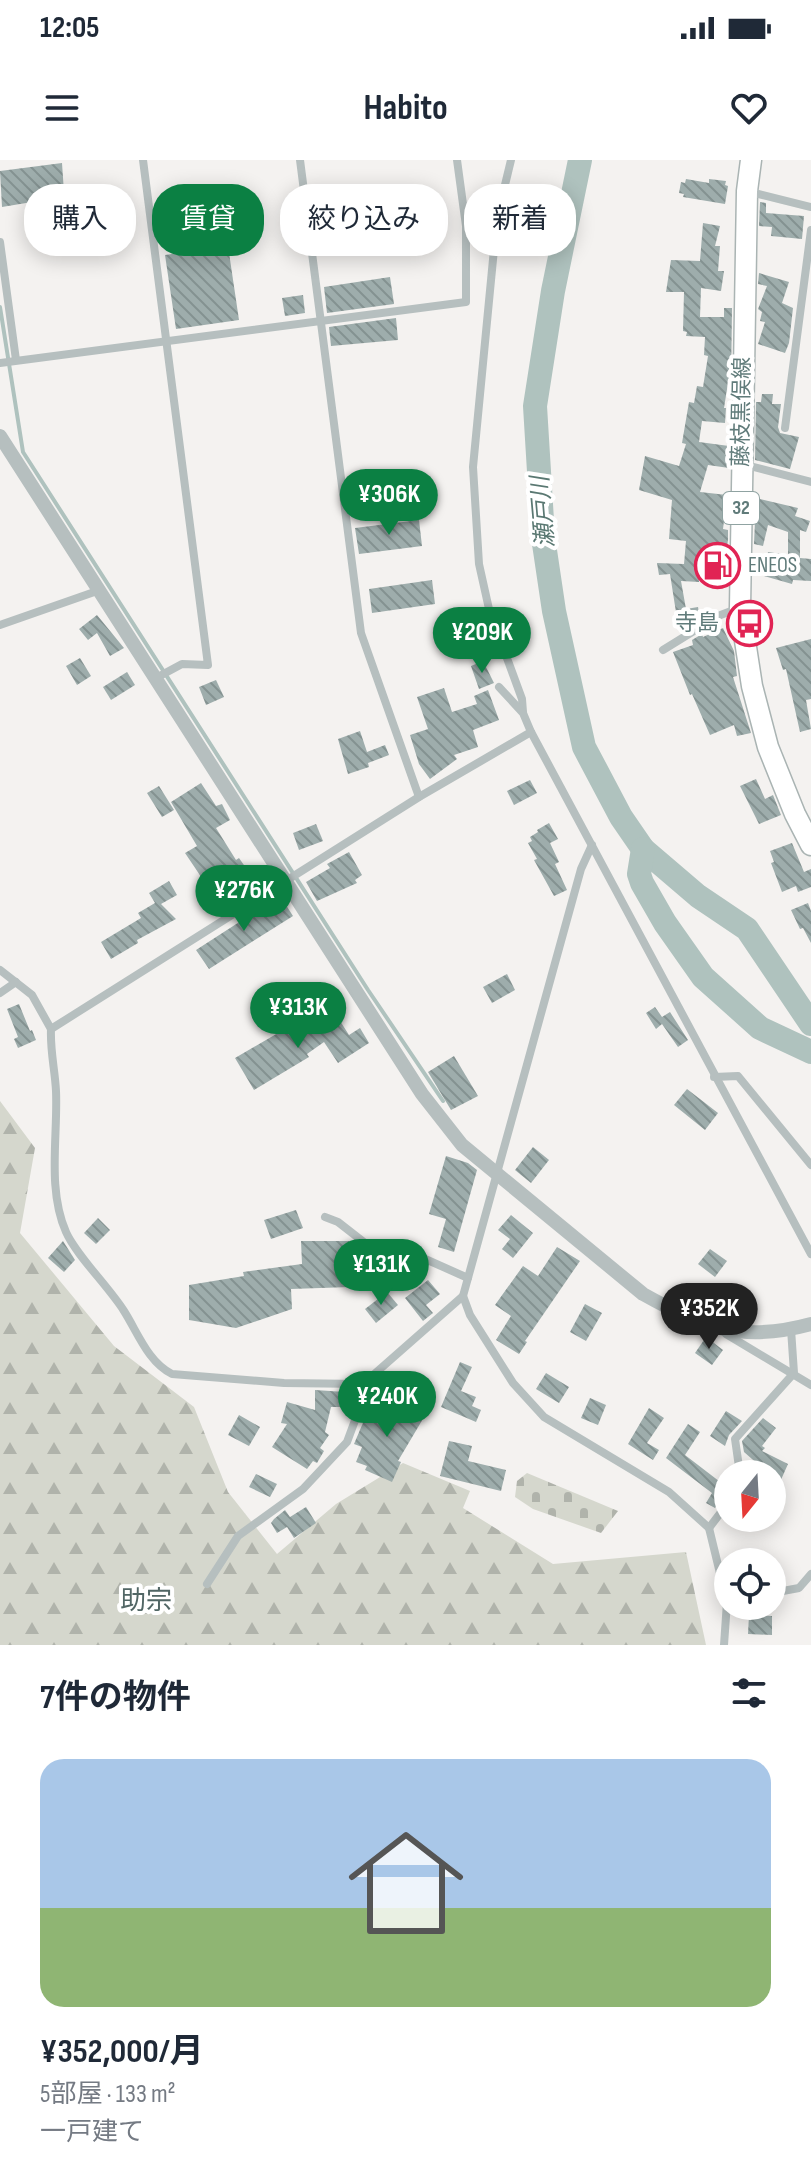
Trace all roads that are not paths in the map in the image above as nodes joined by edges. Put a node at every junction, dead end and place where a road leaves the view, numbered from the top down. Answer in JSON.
{"nodes":[{"id":1,"x":143,"y":160,"type":"edge"},
{"id":2,"x":300,"y":160,"type":"edge"},
{"id":3,"x":457,"y":160,"type":"edge"},
{"id":4,"x":511,"y":160,"type":"edge"},
{"id":5,"x":751,"y":160,"type":"edge"},
{"id":6,"x":747,"y":191,"type":"junction"},
{"id":7,"x":811,"y":207,"type":"edge"},
{"id":8,"x":811,"y":230,"type":"edge"},
{"id":9,"x":0,"y":242,"type":"edge"},
{"id":10,"x":321,"y":321,"type":"junction"},
{"id":11,"x":167,"y":342,"type":"junction"},
{"id":12,"x":16,"y":360,"type":"junction"},
{"id":13,"x":0,"y":363,"type":"edge"},
{"id":14,"x":785,"y":428,"type":"dead end"},
{"id":15,"x":0,"y":436,"type":"edge"},
{"id":16,"x":741,"y":464,"type":"junction"},
{"id":17,"x":811,"y":482,"type":"edge"},
{"id":18,"x":100,"y":590,"type":"junction"},
{"id":19,"x":740,"y":608,"type":"junction"},
{"id":20,"x":0,"y":622,"type":"edge"},
{"id":21,"x":663,"y":650,"type":"dead end"},
{"id":22,"x":156,"y":678,"type":"junction"},
{"id":23,"x":499,"y":687,"type":"dead end"},
{"id":24,"x":523,"y":713,"type":"junction"},
{"id":25,"x":531,"y":732,"type":"junction"},
{"id":26,"x":419,"y":797,"type":"junction"},
{"id":27,"x":592,"y":845,"type":"junction"},
{"id":28,"x":811,"y":845,"type":"edge"},
{"id":29,"x":285,"y":880,"type":"junction"},
{"id":30,"x":0,"y":970,"type":"edge"},
{"id":31,"x":16,"y":982,"type":"junction"},
{"id":32,"x":0,"y":993,"type":"edge"},
{"id":33,"x":51,"y":1029,"type":"junction"},
{"id":34,"x":714,"y":1077,"type":"junction"},
{"id":35,"x":811,"y":1165,"type":"edge"},
{"id":36,"x":495,"y":1175,"type":"junction"},
{"id":37,"x":325,"y":1217,"type":"dead end"},
{"id":38,"x":811,"y":1254,"type":"edge"},
{"id":39,"x":468,"y":1278,"type":"junction"},
{"id":40,"x":463,"y":1296,"type":"junction"},
{"id":41,"x":811,"y":1324,"type":"edge"},
{"id":42,"x":709,"y":1326,"type":"junction"},
{"id":43,"x":791,"y":1329,"type":"junction"},
{"id":44,"x":794,"y":1373,"type":"junction"},
{"id":45,"x":363,"y":1384,"type":"junction"},
{"id":46,"x":811,"y":1385,"type":"edge"},
{"id":47,"x":738,"y":1460,"type":"edge"},
{"id":48,"x":714,"y":1521,"type":"edge"},
{"id":49,"x":709,"y":1528,"type":"junction"},
{"id":50,"x":714,"y":1548,"type":"edge"},
{"id":51,"x":811,"y":1574,"type":"edge"},
{"id":52,"x":207,"y":1584,"type":"dead end"},
{"id":53,"x":786,"y":1590,"type":"edge"},
{"id":54,"x":726,"y":1620,"type":"edge"},
{"id":55,"x":724,"y":1645,"type":"edge"}],
"edges":[{"from":1,"to":11,"type":"street"},
{"from":2,"to":10,"type":"street"},
{"from":3,"to":10,"type":"street"},
{"from":4,"to":24,"type":"street"},
{"from":5,"to":6,"type":"main road","name":"藤枝黒俣線","number":"32"},
{"from":6,"to":7,"type":"street"},
{"from":6,"to":16,"type":"main road","name":"藤枝黒俣線","number":"32"},
{"from":8,"to":14,"type":"street"},
{"from":9,"to":12,"type":"street"},
{"from":10,"to":11,"type":"street"},
{"from":10,"to":26,"type":"street"},
{"from":11,"to":12,"type":"street"},
{"from":11,"to":22,"type":"street"},
{"from":12,"to":13,"type":"street"},
{"from":15,"to":18,"type":"street"},
{"from":16,"to":17,"type":"street"},
{"from":16,"to":19,"type":"main road","name":"藤枝黒俣線","number":"32"},
{"from":18,"to":20,"type":"street"},
{"from":18,"to":22,"type":"street"},
{"from":19,"to":21,"type":"street"},
{"from":19,"to":28,"type":"main road","name":"藤枝黒俣線","number":"32"},
{"from":22,"to":29,"type":"street"},
{"from":23,"to":24,"type":"street"},
{"from":24,"to":25,"type":"street"},
{"from":25,"to":26,"type":"street"},
{"from":25,"to":27,"type":"street"},
{"from":26,"to":29,"type":"street"},
{"from":27,"to":34,"type":"street"},
{"from":27,"to":36,"type":"street"},
{"from":29,"to":33,"type":"street"},
{"from":29,"to":36,"type":"street"},
{"from":30,"to":31,"type":"street"},
{"from":31,"to":32,"type":"street"},
{"from":31,"to":33,"type":"street"},
{"from":33,"to":45,"type":"street"},
{"from":34,"to":35,"type":"street"},
{"from":34,"to":38,"type":"street"},
{"from":36,"to":39,"type":"street"},
{"from":36,"to":42,"type":"street"},
{"from":37,"to":39,"type":"street"},
{"from":39,"to":40,"type":"street"},
{"from":40,"to":45,"type":"street"},
{"from":40,"to":49,"type":"street"},
{"from":41,"to":43,"type":"street"},
{"from":42,"to":43,"type":"street"},
{"from":42,"to":44,"type":"street"},
{"from":43,"to":44,"type":"street"},
{"from":44,"to":46,"type":"street"},
{"from":44,"to":47,"type":"street"},
{"from":45,"to":52,"type":"street"},
{"from":48,"to":49,"type":"street"},
{"from":49,"to":50,"type":"street"},
{"from":51,"to":53,"type":"street"},
{"from":54,"to":55,"type":"street"}]}
